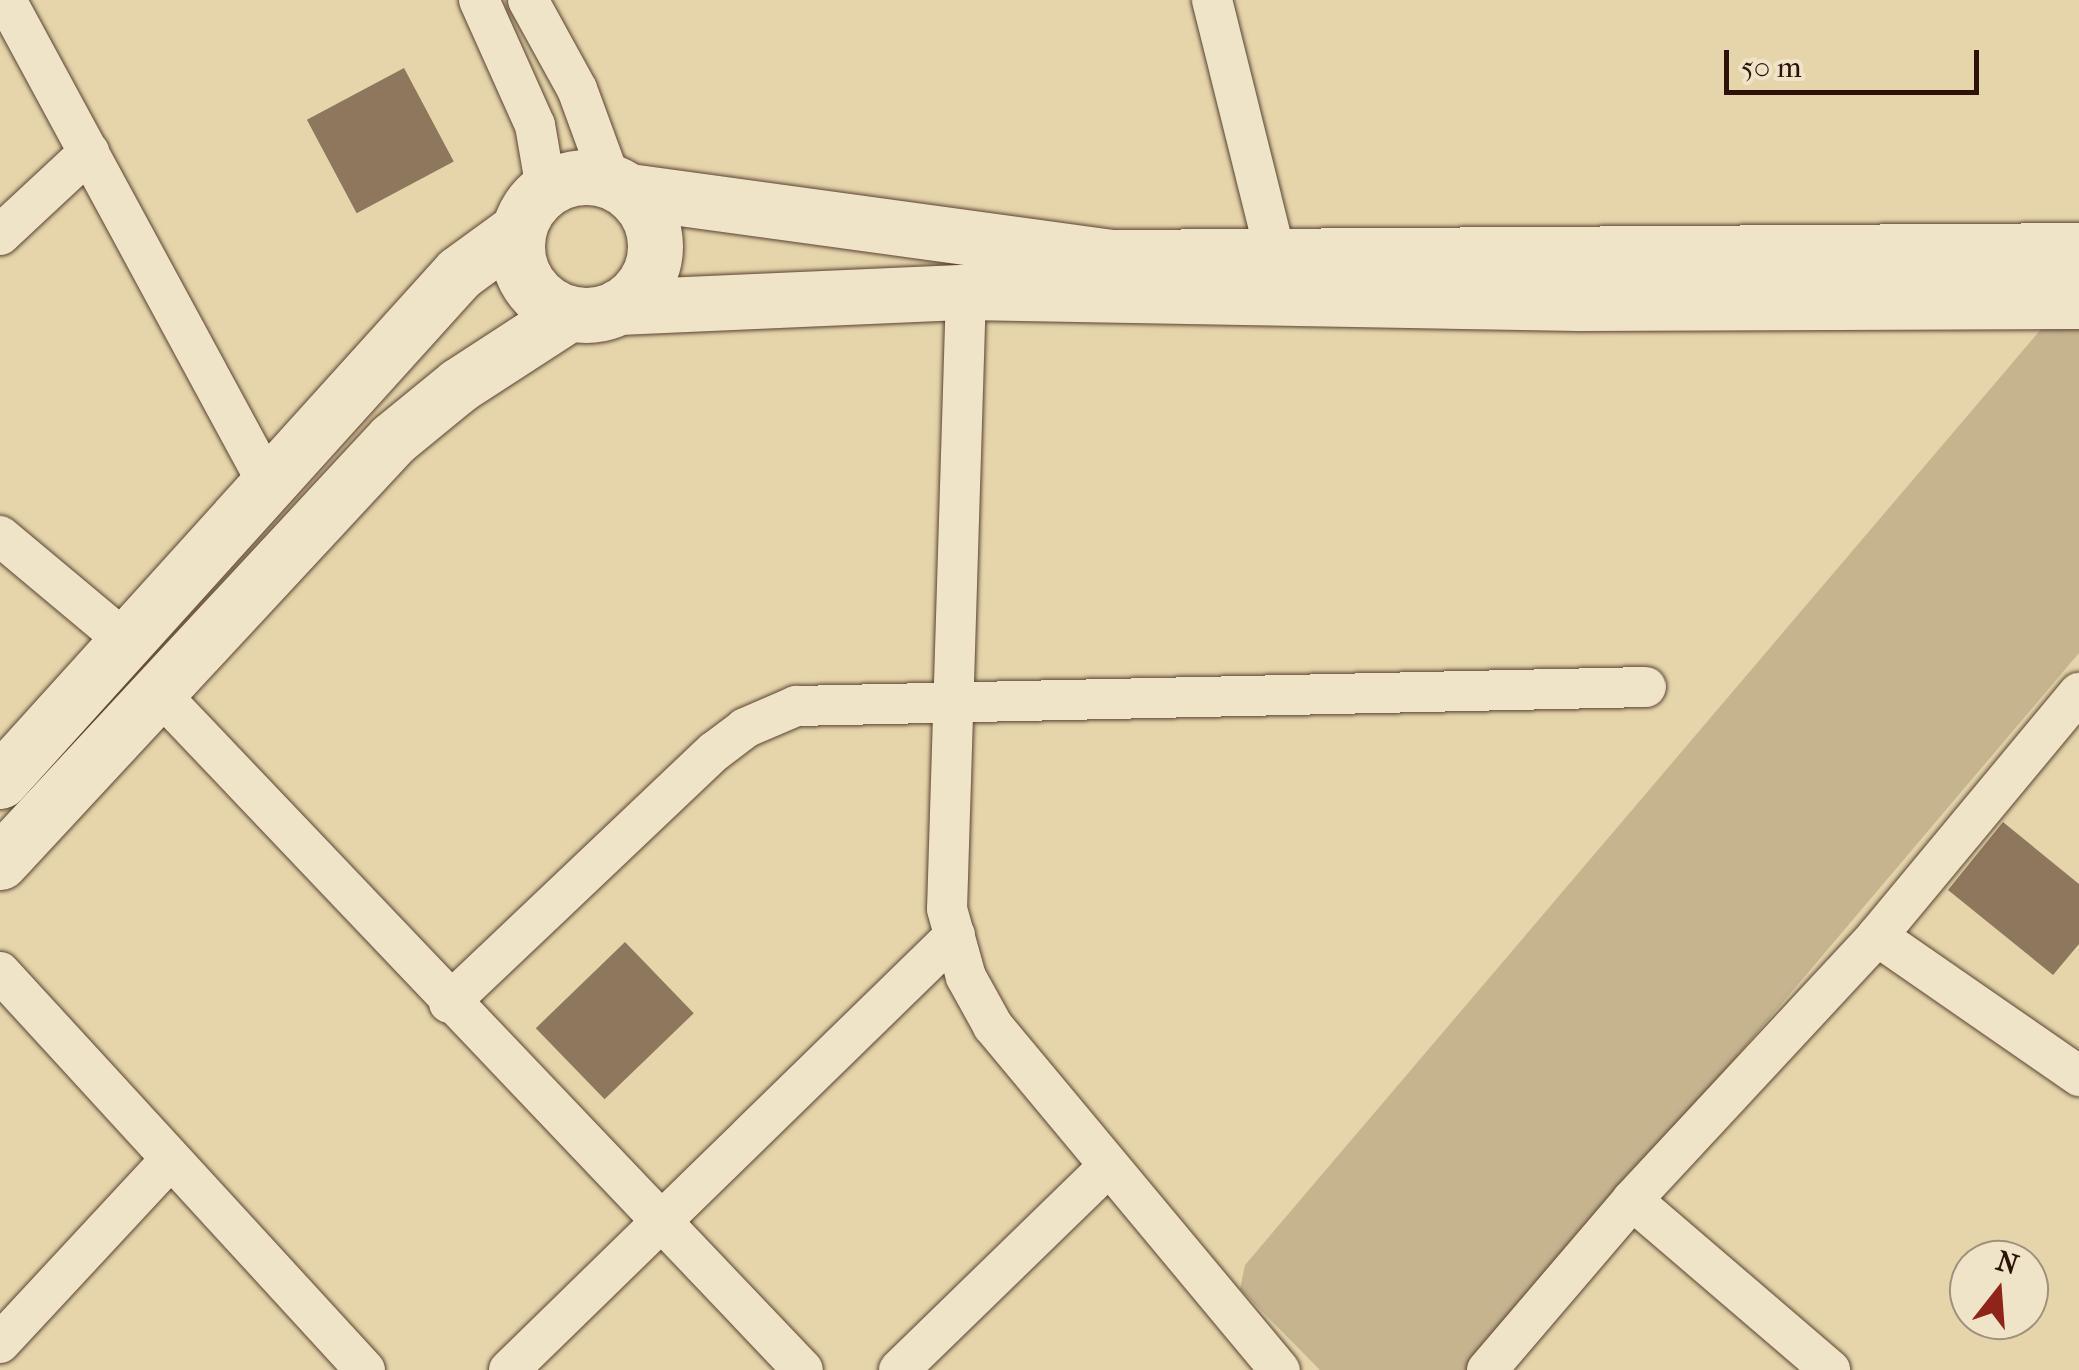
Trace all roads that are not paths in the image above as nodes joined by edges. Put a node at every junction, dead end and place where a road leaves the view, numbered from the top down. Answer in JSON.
{"nodes":[{"id":1,"x":6,"y":0,"type":"edge"},
{"id":2,"x":479,"y":0,"type":"edge"},
{"id":3,"x":528,"y":0,"type":"edge"},
{"id":4,"x":1212,"y":0,"type":"edge"},
{"id":5,"x":89,"y":152,"type":"junction"},
{"id":6,"x":620,"y":186,"type":"junction"},
{"id":7,"x":532,"y":210,"type":"junction"},
{"id":8,"x":0,"y":235,"type":"edge"},
{"id":9,"x":2079,"y":250,"type":"edge"},
{"id":10,"x":1276,"y":257,"type":"junction"},
{"id":11,"x":966,"y":292,"type":"junction"},
{"id":12,"x":2079,"y":301,"type":"edge"},
{"id":13,"x":594,"y":310,"type":"junction"},
{"id":14,"x":270,"y":486,"type":"junction"},
{"id":15,"x":0,"y":536,"type":"edge"},
{"id":16,"x":128,"y":644,"type":"junction"},
{"id":17,"x":1646,"y":687,"type":"dead end"},
{"id":18,"x":157,"y":692,"type":"junction"},
{"id":19,"x":2079,"y":693,"type":"edge"},
{"id":20,"x":954,"y":705,"type":"junction"},
{"id":21,"x":0,"y":781,"type":"edge"},
{"id":22,"x":0,"y":862,"type":"edge"},
{"id":23,"x":955,"y":936,"type":"junction"},
{"id":24,"x":1877,"y":936,"type":"junction"},
{"id":25,"x":0,"y":972,"type":"edge"},
{"id":26,"x":449,"y":1003,"type":"junction"},
{"id":27,"x":2079,"y":1076,"type":"edge"},
{"id":28,"x":172,"y":1159,"type":"junction"},
{"id":29,"x":1108,"y":1168,"type":"junction"},
{"id":30,"x":1632,"y":1200,"type":"junction"},
{"id":31,"x":661,"y":1222,"type":"junction"},
{"id":32,"x":0,"y":1343,"type":"edge"},
{"id":33,"x":359,"y":1368,"type":"edge"},
{"id":34,"x":509,"y":1370,"type":"edge"},
{"id":35,"x":803,"y":1370,"type":"edge"},
{"id":36,"x":899,"y":1370,"type":"edge"},
{"id":37,"x":1280,"y":1370,"type":"edge"},
{"id":38,"x":1488,"y":1370,"type":"edge"},
{"id":39,"x":1830,"y":1370,"type":"edge"}],
"edges":[{"from":1,"to":5,"type":"street"},
{"from":2,"to":7,"type":"street"},
{"from":3,"to":6,"type":"street"},
{"from":4,"to":10,"type":"street"},
{"from":5,"to":8,"type":"street"},
{"from":5,"to":14,"type":"street"},
{"from":6,"to":7,"type":"main road"},
{"from":6,"to":10,"type":"main road"},
{"from":6,"to":13,"type":"main road"},
{"from":7,"to":13,"type":"main road"},
{"from":7,"to":14,"type":"main road"},
{"from":9,"to":10,"type":"main road"},
{"from":11,"to":12,"type":"main road"},
{"from":11,"to":13,"type":"main road"},
{"from":11,"to":20,"type":"street"},
{"from":13,"to":18,"type":"main road"},
{"from":14,"to":16,"type":"main road"},
{"from":15,"to":16,"type":"street"},
{"from":16,"to":21,"type":"main road"},
{"from":17,"to":20,"type":"street"},
{"from":18,"to":22,"type":"main road"},
{"from":18,"to":26,"type":"street"},
{"from":19,"to":24,"type":"street"},
{"from":20,"to":23,"type":"street"},
{"from":20,"to":26,"type":"street"},
{"from":23,"to":29,"type":"street"},
{"from":23,"to":31,"type":"street"},
{"from":24,"to":27,"type":"street"},
{"from":24,"to":30,"type":"street"},
{"from":25,"to":28,"type":"street"},
{"from":26,"to":31,"type":"street"},
{"from":28,"to":32,"type":"street"},
{"from":28,"to":33,"type":"street"},
{"from":29,"to":36,"type":"street"},
{"from":29,"to":37,"type":"street"},
{"from":30,"to":38,"type":"street"},
{"from":30,"to":39,"type":"street"},
{"from":31,"to":34,"type":"street"},
{"from":31,"to":35,"type":"street"}]}
